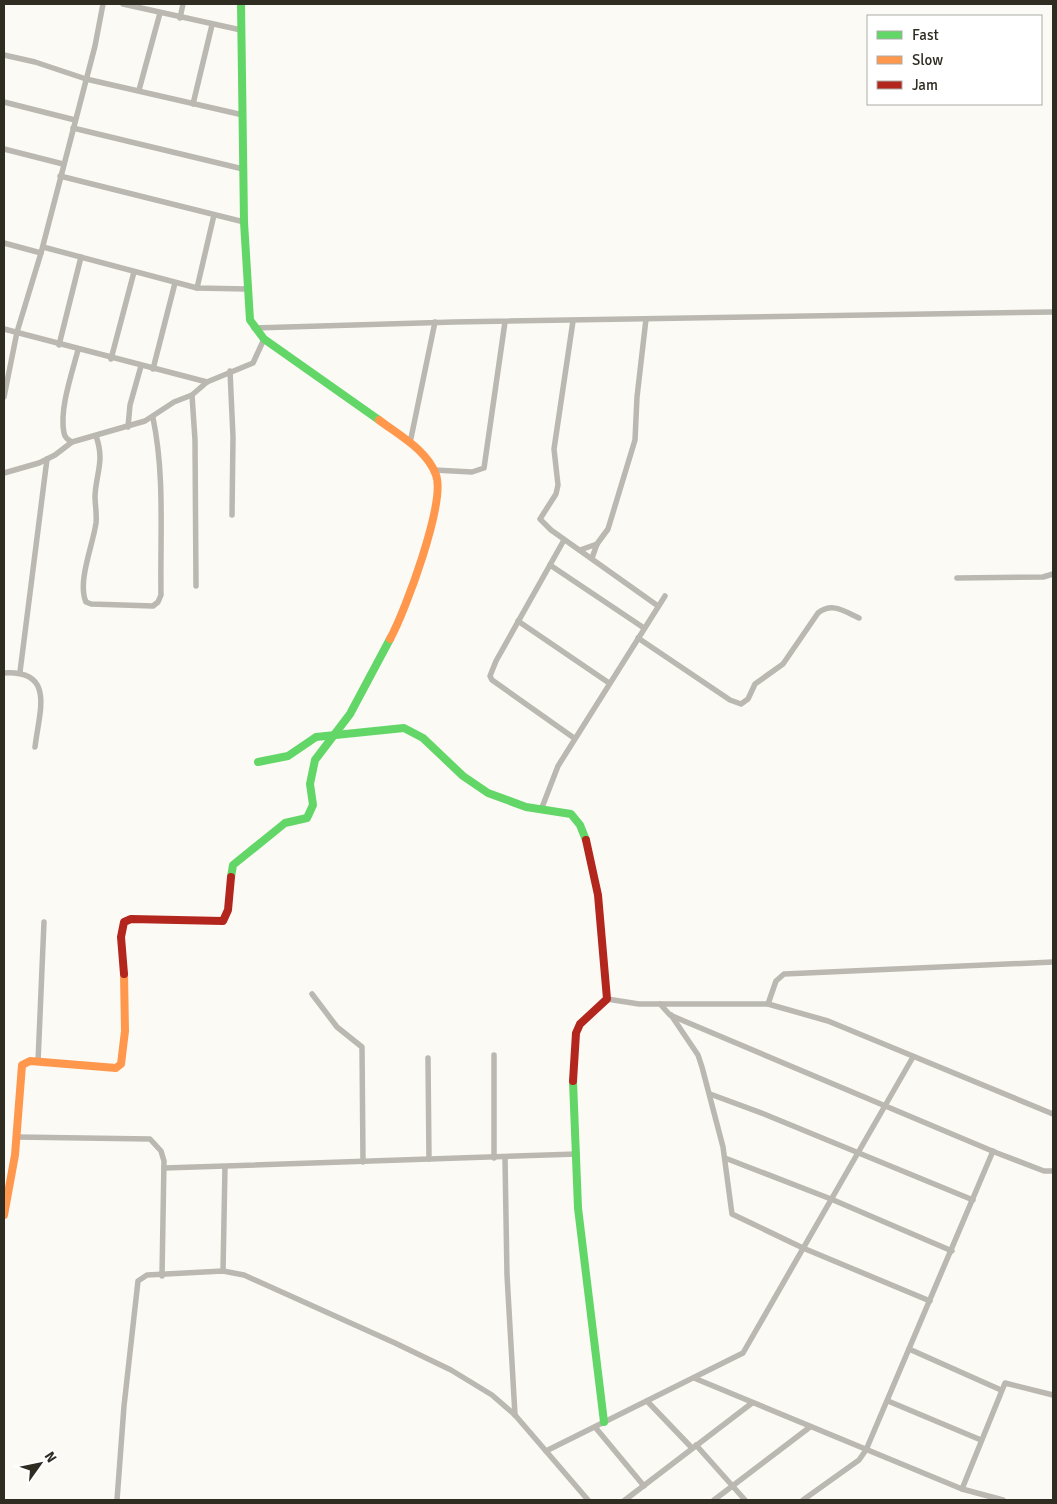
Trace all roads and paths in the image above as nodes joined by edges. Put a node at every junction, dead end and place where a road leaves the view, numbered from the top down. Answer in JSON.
{"nodes":[{"id":1,"x":103,"y":4,"type":"edge"},
{"id":2,"x":123,"y":4,"type":"edge"},
{"id":3,"x":183,"y":4,"type":"edge"},
{"id":4,"x":241,"y":4,"type":"edge"},
{"id":5,"x":160,"y":13,"type":"junction"},
{"id":6,"x":180,"y":18,"type":"junction"},
{"id":7,"x":212,"y":25,"type":"junction"},
{"id":8,"x":242,"y":30,"type":"junction"},
{"id":9,"x":4,"y":55,"type":"edge"},
{"id":10,"x":86,"y":79,"type":"junction"},
{"id":11,"x":139,"y":90,"type":"junction"},
{"id":12,"x":4,"y":102,"type":"edge"},
{"id":13,"x":193,"y":104,"type":"junction"},
{"id":14,"x":242,"y":115,"type":"junction"},
{"id":15,"x":74,"y":120,"type":"junction"},
{"id":16,"x":73,"y":128,"type":"junction"},
{"id":17,"x":4,"y":149,"type":"edge"},
{"id":18,"x":63,"y":164,"type":"junction"},
{"id":19,"x":243,"y":169,"type":"junction"},
{"id":20,"x":60,"y":176,"type":"junction"},
{"id":21,"x":214,"y":215,"type":"junction"},
{"id":22,"x":244,"y":222,"type":"junction"},
{"id":23,"x":4,"y":243,"type":"edge"},
{"id":24,"x":42,"y":250,"type":"junction"},
{"id":25,"x":81,"y":257,"type":"junction"},
{"id":26,"x":134,"y":272,"type":"junction"},
{"id":27,"x":175,"y":282,"type":"junction"},
{"id":28,"x":197,"y":288,"type":"junction"},
{"id":29,"x":247,"y":289,"type":"junction"},
{"id":30,"x":1053,"y":312,"type":"edge"},
{"id":31,"x":646,"y":319,"type":"junction"},
{"id":32,"x":573,"y":321,"type":"junction"},
{"id":33,"x":435,"y":322,"type":"junction"},
{"id":34,"x":504,"y":322,"type":"junction"},
{"id":35,"x":254,"y":328,"type":"junction"},
{"id":36,"x":4,"y":330,"type":"edge"},
{"id":37,"x":17,"y":332,"type":"junction"},
{"id":38,"x":264,"y":339,"type":"junction"},
{"id":39,"x":60,"y":345,"type":"junction"},
{"id":40,"x":78,"y":350,"type":"junction"},
{"id":41,"x":111,"y":359,"type":"junction"},
{"id":42,"x":142,"y":366,"type":"junction"},
{"id":43,"x":153,"y":369,"type":"junction"},
{"id":44,"x":230,"y":371,"type":"junction"},
{"id":45,"x":207,"y":382,"type":"junction"},
{"id":46,"x":192,"y":395,"type":"junction"},
{"id":47,"x":4,"y":397,"type":"edge"},
{"id":48,"x":153,"y":418,"type":"junction"},
{"id":49,"x":128,"y":427,"type":"junction"},
{"id":50,"x":96,"y":436,"type":"junction"},
{"id":51,"x":72,"y":442,"type":"junction"},
{"id":52,"x":410,"y":443,"type":"junction"},
{"id":53,"x":47,"y":459,"type":"junction"},
{"id":54,"x":434,"y":470,"type":"junction"},
{"id":55,"x":4,"y":473,"type":"edge"},
{"id":56,"x":232,"y":515,"type":"dead end"},
{"id":57,"x":564,"y":540,"type":"junction"},
{"id":58,"x":597,"y":544,"type":"junction"},
{"id":59,"x":580,"y":550,"type":"junction"},
{"id":60,"x":592,"y":558,"type":"junction"},
{"id":61,"x":550,"y":565,"type":"junction"},
{"id":62,"x":1053,"y":574,"type":"edge"},
{"id":63,"x":957,"y":578,"type":"dead end"},
{"id":64,"x":196,"y":586,"type":"dead end"},
{"id":65,"x":665,"y":596,"type":"dead end"},
{"id":66,"x":658,"y":606,"type":"junction"},
{"id":67,"x":859,"y":618,"type":"dead end"},
{"id":68,"x":518,"y":621,"type":"junction"},
{"id":69,"x":644,"y":628,"type":"junction"},
{"id":70,"x":638,"y":638,"type":"junction"},
{"id":71,"x":20,"y":672,"type":"junction"},
{"id":72,"x":4,"y":673,"type":"edge"},
{"id":73,"x":609,"y":683,"type":"junction"},
{"id":74,"x":333,"y":736,"type":"junction"},
{"id":75,"x":574,"y":738,"type":"junction"},
{"id":76,"x":35,"y":747,"type":"dead end"},
{"id":77,"x":258,"y":762,"type":"dead end"},
{"id":78,"x":541,"y":810,"type":"junction"},
{"id":79,"x":44,"y":922,"type":"dead end"},
{"id":80,"x":1053,"y":962,"type":"edge"},
{"id":81,"x":312,"y":994,"type":"dead end"},
{"id":82,"x":606,"y":999,"type":"junction"},
{"id":83,"x":660,"y":1004,"type":"junction"},
{"id":84,"x":768,"y":1004,"type":"junction"},
{"id":85,"x":670,"y":1015,"type":"junction"},
{"id":86,"x":494,"y":1056,"type":"dead end"},
{"id":87,"x":913,"y":1057,"type":"junction"},
{"id":88,"x":428,"y":1058,"type":"dead end"},
{"id":89,"x":38,"y":1062,"type":"junction"},
{"id":90,"x":710,"y":1094,"type":"junction"},
{"id":91,"x":884,"y":1106,"type":"junction"},
{"id":92,"x":1053,"y":1114,"type":"edge"},
{"id":93,"x":16,"y":1137,"type":"junction"},
{"id":94,"x":993,"y":1151,"type":"junction"},
{"id":95,"x":577,"y":1154,"type":"junction"},
{"id":96,"x":857,"y":1154,"type":"junction"},
{"id":97,"x":494,"y":1158,"type":"junction"},
{"id":98,"x":505,"y":1158,"type":"junction"},
{"id":99,"x":725,"y":1158,"type":"junction"},
{"id":100,"x":429,"y":1159,"type":"junction"},
{"id":101,"x":363,"y":1162,"type":"junction"},
{"id":102,"x":225,"y":1167,"type":"junction"},
{"id":103,"x":164,"y":1168,"type":"junction"},
{"id":104,"x":1053,"y":1171,"type":"edge"},
{"id":105,"x":831,"y":1199,"type":"junction"},
{"id":106,"x":973,"y":1200,"type":"junction"},
{"id":107,"x":4,"y":1215,"type":"edge"},
{"id":108,"x":803,"y":1248,"type":"junction"},
{"id":109,"x":952,"y":1251,"type":"junction"},
{"id":110,"x":223,"y":1271,"type":"junction"},
{"id":111,"x":162,"y":1276,"type":"junction"},
{"id":112,"x":930,"y":1301,"type":"junction"},
{"id":113,"x":910,"y":1349,"type":"junction"},
{"id":114,"x":694,"y":1378,"type":"junction"},
{"id":115,"x":1001,"y":1390,"type":"junction"},
{"id":116,"x":1053,"y":1395,"type":"edge"},
{"id":117,"x":647,"y":1401,"type":"junction"},
{"id":118,"x":888,"y":1401,"type":"junction"},
{"id":119,"x":752,"y":1403,"type":"junction"},
{"id":120,"x":515,"y":1415,"type":"junction"},
{"id":121,"x":604,"y":1422,"type":"junction"},
{"id":122,"x":595,"y":1427,"type":"junction"},
{"id":123,"x":810,"y":1427,"type":"junction"},
{"id":124,"x":981,"y":1440,"type":"junction"},
{"id":125,"x":694,"y":1446,"type":"junction"},
{"id":126,"x":866,"y":1450,"type":"junction"},
{"id":127,"x":546,"y":1451,"type":"junction"},
{"id":128,"x":644,"y":1486,"type":"junction"},
{"id":129,"x":732,"y":1486,"type":"junction"},
{"id":130,"x":962,"y":1489,"type":"junction"},
{"id":131,"x":117,"y":1500,"type":"edge"},
{"id":132,"x":588,"y":1500,"type":"edge"},
{"id":133,"x":625,"y":1500,"type":"edge"},
{"id":134,"x":714,"y":1500,"type":"edge"},
{"id":135,"x":745,"y":1500,"type":"edge"},
{"id":136,"x":803,"y":1500,"type":"edge"},
{"id":137,"x":999,"y":1500,"type":"edge"}],
"edges":[{"from":1,"to":10,"type":"street"},
{"from":2,"to":5,"type":"street"},
{"from":3,"to":6,"type":"street"},
{"from":4,"to":8,"type":"street"},
{"from":5,"to":6,"type":"street"},
{"from":5,"to":11,"type":"street"},
{"from":6,"to":7,"type":"street"},
{"from":7,"to":8,"type":"street"},
{"from":7,"to":13,"type":"street"},
{"from":8,"to":14,"type":"street"},
{"from":9,"to":10,"type":"street"},
{"from":10,"to":11,"type":"street"},
{"from":10,"to":15,"type":"street"},
{"from":11,"to":13,"type":"street"},
{"from":12,"to":15,"type":"street"},
{"from":13,"to":14,"type":"street"},
{"from":14,"to":19,"type":"street"},
{"from":15,"to":16,"type":"street"},
{"from":16,"to":18,"type":"street"},
{"from":16,"to":19,"type":"street"},
{"from":17,"to":18,"type":"street"},
{"from":18,"to":20,"type":"street"},
{"from":19,"to":22,"type":"street"},
{"from":20,"to":21,"type":"street"},
{"from":20,"to":24,"type":"street"},
{"from":21,"to":22,"type":"street"},
{"from":21,"to":28,"type":"street"},
{"from":22,"to":29,"type":"street"},
{"from":23,"to":24,"type":"street"},
{"from":24,"to":25,"type":"street"},
{"from":24,"to":37,"type":"street"},
{"from":25,"to":26,"type":"street"},
{"from":25,"to":39,"type":"street"},
{"from":26,"to":27,"type":"street"},
{"from":26,"to":41,"type":"street"},
{"from":27,"to":28,"type":"street"},
{"from":27,"to":43,"type":"street"},
{"from":28,"to":29,"type":"street"},
{"from":29,"to":35,"type":"street"},
{"from":30,"to":31,"type":"street"},
{"from":31,"to":32,"type":"street"},
{"from":31,"to":58,"type":"street"},
{"from":32,"to":34,"type":"street"},
{"from":32,"to":57,"type":"street"},
{"from":33,"to":34,"type":"street"},
{"from":33,"to":35,"type":"street"},
{"from":33,"to":52,"type":"street"},
{"from":34,"to":54,"type":"street"},
{"from":35,"to":38,"type":"street"},
{"from":36,"to":37,"type":"street"},
{"from":37,"to":39,"type":"street"},
{"from":37,"to":47,"type":"street"},
{"from":38,"to":44,"type":"street"},
{"from":38,"to":52,"type":"street"},
{"from":39,"to":40,"type":"street"},
{"from":40,"to":41,"type":"street"},
{"from":40,"to":51,"type":"street"},
{"from":41,"to":42,"type":"street"},
{"from":42,"to":43,"type":"street"},
{"from":42,"to":49,"type":"street"},
{"from":43,"to":45,"type":"street"},
{"from":44,"to":45,"type":"street"},
{"from":44,"to":56,"type":"street"},
{"from":45,"to":46,"type":"street"},
{"from":46,"to":48,"type":"street"},
{"from":46,"to":64,"type":"street"},
{"from":48,"to":49,"type":"street"},
{"from":48,"to":50,"type":"street"},
{"from":49,"to":50,"type":"street"},
{"from":50,"to":51,"type":"street"},
{"from":51,"to":53,"type":"street"},
{"from":52,"to":54,"type":"street"},
{"from":53,"to":55,"type":"street"},
{"from":53,"to":71,"type":"street"},
{"from":54,"to":74,"type":"street"},
{"from":57,"to":59,"type":"street"},
{"from":57,"to":61,"type":"street"},
{"from":58,"to":59,"type":"street"},
{"from":58,"to":60,"type":"street"},
{"from":59,"to":60,"type":"street"},
{"from":60,"to":66,"type":"street"},
{"from":61,"to":68,"type":"street"},
{"from":61,"to":69,"type":"street"},
{"from":62,"to":63,"type":"street"},
{"from":65,"to":66,"type":"street"},
{"from":66,"to":69,"type":"street"},
{"from":67,"to":70,"type":"street"},
{"from":68,"to":73,"type":"street"},
{"from":68,"to":75,"type":"street"},
{"from":69,"to":70,"type":"street"},
{"from":70,"to":73,"type":"street"},
{"from":71,"to":72,"type":"street"},
{"from":71,"to":76,"type":"street"},
{"from":73,"to":75,"type":"street"},
{"from":74,"to":77,"type":"street"},
{"from":74,"to":78,"type":"street"},
{"from":74,"to":89,"type":"street"},
{"from":75,"to":78,"type":"street"},
{"from":78,"to":82,"type":"street"},
{"from":79,"to":89,"type":"street"},
{"from":80,"to":84,"type":"street"},
{"from":81,"to":101,"type":"street"},
{"from":82,"to":83,"type":"street"},
{"from":82,"to":95,"type":"street"},
{"from":83,"to":84,"type":"street"},
{"from":83,"to":85,"type":"street"},
{"from":84,"to":87,"type":"street"},
{"from":85,"to":90,"type":"street"},
{"from":85,"to":91,"type":"street"},
{"from":86,"to":97,"type":"street"},
{"from":87,"to":91,"type":"street"},
{"from":87,"to":92,"type":"street"},
{"from":88,"to":100,"type":"street"},
{"from":89,"to":93,"type":"street"},
{"from":90,"to":96,"type":"street"},
{"from":90,"to":99,"type":"street"},
{"from":91,"to":94,"type":"street"},
{"from":91,"to":96,"type":"street"},
{"from":93,"to":103,"type":"street"},
{"from":93,"to":107,"type":"street"},
{"from":94,"to":104,"type":"street"},
{"from":94,"to":106,"type":"street"},
{"from":95,"to":98,"type":"street"},
{"from":95,"to":121,"type":"street"},
{"from":96,"to":105,"type":"street"},
{"from":96,"to":106,"type":"street"},
{"from":97,"to":98,"type":"street"},
{"from":97,"to":100,"type":"street"},
{"from":98,"to":120,"type":"street"},
{"from":99,"to":105,"type":"street"},
{"from":99,"to":108,"type":"street"},
{"from":100,"to":101,"type":"street"},
{"from":101,"to":102,"type":"street"},
{"from":102,"to":103,"type":"street"},
{"from":102,"to":110,"type":"street"},
{"from":103,"to":111,"type":"street"},
{"from":105,"to":108,"type":"street"},
{"from":105,"to":109,"type":"street"},
{"from":106,"to":109,"type":"street"},
{"from":108,"to":112,"type":"street"},
{"from":108,"to":114,"type":"street"},
{"from":109,"to":112,"type":"street"},
{"from":110,"to":111,"type":"street"},
{"from":110,"to":120,"type":"street"},
{"from":111,"to":131,"type":"street"},
{"from":112,"to":113,"type":"street"},
{"from":113,"to":115,"type":"street"},
{"from":113,"to":118,"type":"street"},
{"from":114,"to":117,"type":"street"},
{"from":114,"to":119,"type":"street"},
{"from":115,"to":116,"type":"street"},
{"from":115,"to":124,"type":"street"},
{"from":117,"to":121,"type":"street"},
{"from":117,"to":125,"type":"street"},
{"from":118,"to":124,"type":"street"},
{"from":118,"to":126,"type":"street"},
{"from":119,"to":123,"type":"street"},
{"from":119,"to":125,"type":"street"},
{"from":120,"to":127,"type":"street"},
{"from":121,"to":122,"type":"street"},
{"from":122,"to":127,"type":"street"},
{"from":122,"to":128,"type":"street"},
{"from":123,"to":126,"type":"street"},
{"from":123,"to":129,"type":"street"},
{"from":124,"to":130,"type":"street"},
{"from":125,"to":128,"type":"street"},
{"from":125,"to":129,"type":"street"},
{"from":126,"to":130,"type":"street"},
{"from":126,"to":136,"type":"street"},
{"from":127,"to":132,"type":"street"},
{"from":128,"to":133,"type":"street"},
{"from":129,"to":134,"type":"street"},
{"from":129,"to":135,"type":"street"},
{"from":130,"to":137,"type":"street"}]}
